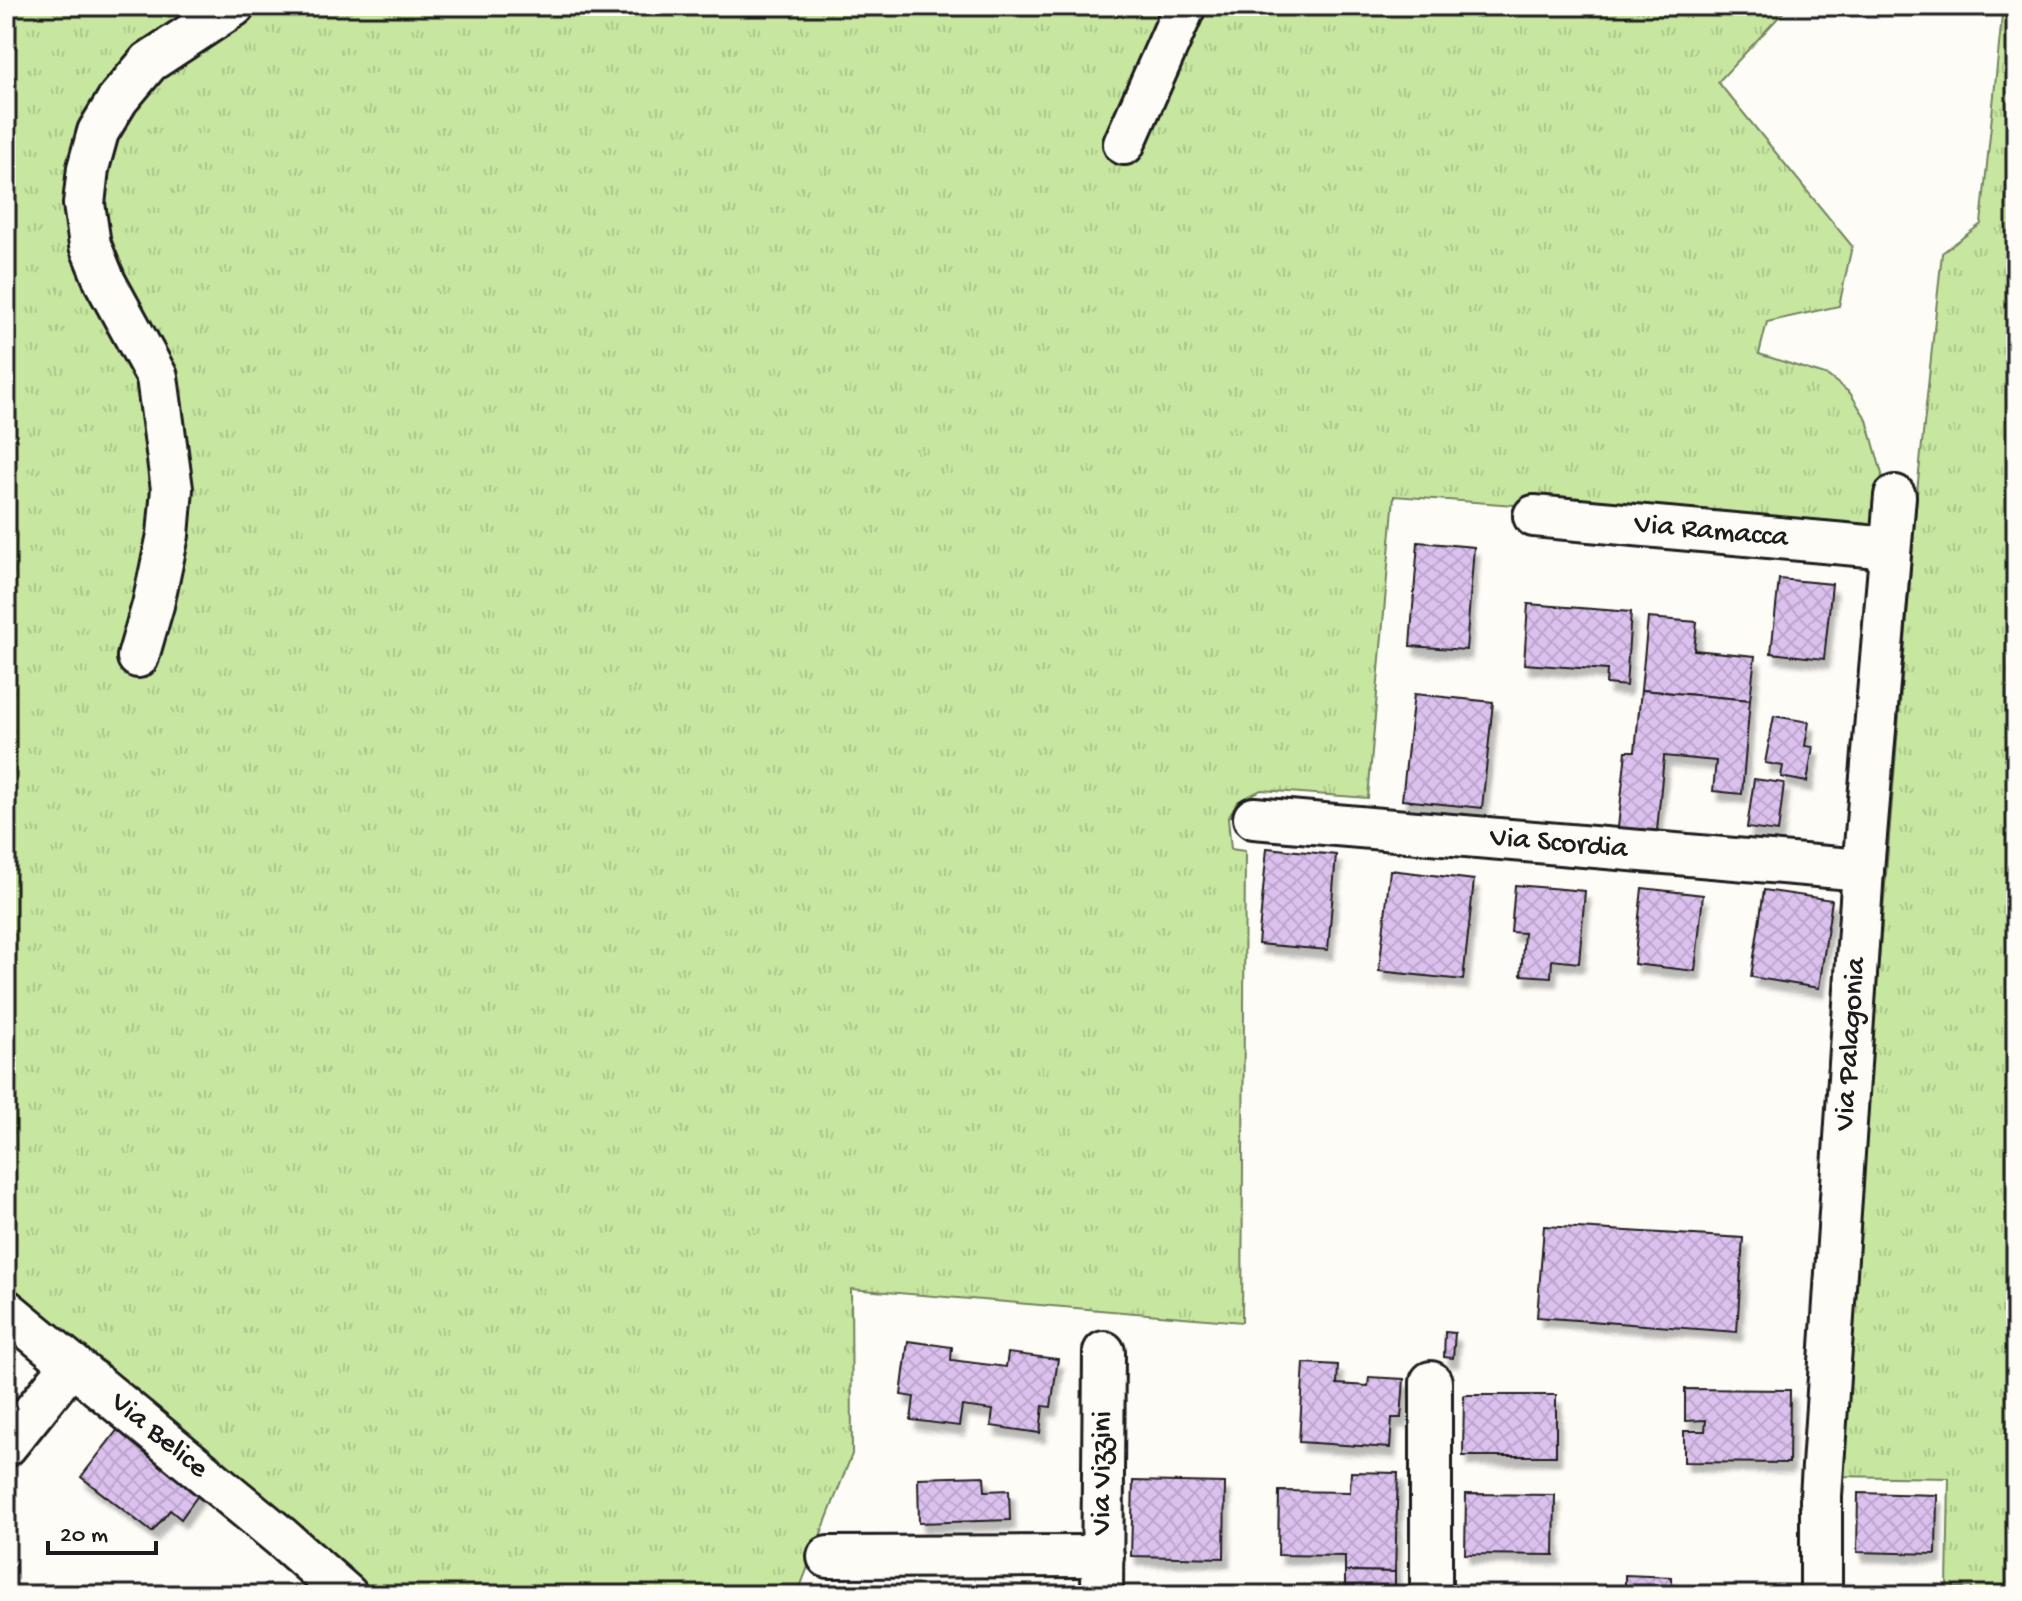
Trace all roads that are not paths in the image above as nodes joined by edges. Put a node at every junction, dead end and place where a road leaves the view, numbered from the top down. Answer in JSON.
{"nodes":[{"id":1,"x":234,"y":6,"type":"edge"},
{"id":2,"x":1185,"y":6,"type":"edge"},
{"id":3,"x":1124,"y":144,"type":"dead end"},
{"id":4,"x":1895,"y":496,"type":"dead end"},
{"id":5,"x":1534,"y":516,"type":"dead end"},
{"id":6,"x":1890,"y":548,"type":"junction"},
{"id":7,"x":138,"y":657,"type":"dead end"},
{"id":8,"x":1254,"y":818,"type":"dead end"},
{"id":9,"x":1863,"y":870,"type":"junction"},
{"id":10,"x":6,"y":1310,"type":"edge"},
{"id":11,"x":1104,"y":1352,"type":"dead end"},
{"id":12,"x":72,"y":1364,"type":"junction"},
{"id":13,"x":1431,"y":1382,"type":"dead end"},
{"id":14,"x":6,"y":1446,"type":"edge"},
{"id":15,"x":828,"y":1557,"type":"dead end"},
{"id":16,"x":1103,"y":1576,"type":"edge"},
{"id":17,"x":347,"y":1595,"type":"edge"},
{"id":18,"x":1431,"y":1595,"type":"edge"},
{"id":19,"x":1821,"y":1595,"type":"edge"}],
"edges":[{"from":1,"to":7,"type":"street"},
{"from":2,"to":3,"type":"street"},
{"from":4,"to":6,"type":"street","name":"Via Palagonia"},
{"from":5,"to":6,"type":"street","name":"Via Ramacca"},
{"from":6,"to":9,"type":"street","name":"Via Palagonia"},
{"from":8,"to":9,"type":"street","name":"Via Scordia"},
{"from":9,"to":19,"type":"street","name":"Via Palagonia"},
{"from":10,"to":12,"type":"street","name":"Via Belice"},
{"from":11,"to":16,"type":"street","name":"Via Vizzini"},
{"from":12,"to":14,"type":"street"},
{"from":12,"to":17,"type":"street","name":"Via Belice"},
{"from":13,"to":18,"type":"street"},
{"from":15,"to":16,"type":"street"}]}
